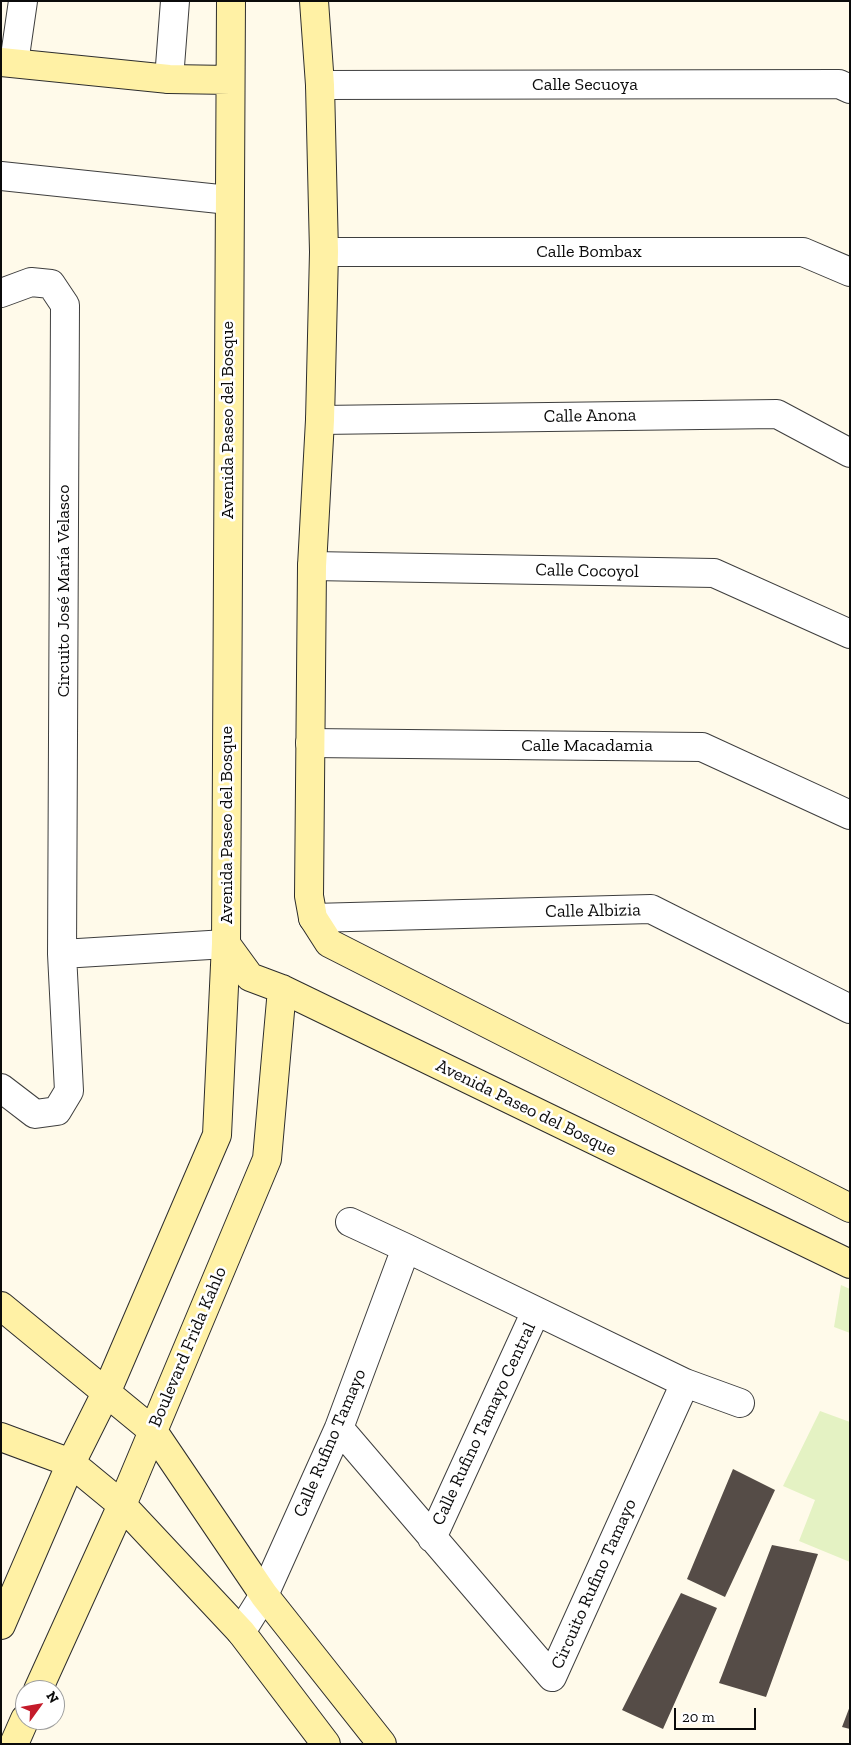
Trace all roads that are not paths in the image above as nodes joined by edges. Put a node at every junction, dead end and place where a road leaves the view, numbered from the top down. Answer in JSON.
{"nodes":[{"id":1,"x":23,"y":1,"type":"edge"},
{"id":2,"x":175,"y":1,"type":"edge"},
{"id":3,"x":231,"y":1,"type":"edge"},
{"id":4,"x":314,"y":1,"type":"edge"},
{"id":5,"x":8,"y":62,"type":"edge"},
{"id":6,"x":169,"y":79,"type":"junction"},
{"id":7,"x":230,"y":80,"type":"junction"},
{"id":8,"x":320,"y":85,"type":"junction"},
{"id":9,"x":850,"y":89,"type":"edge"},
{"id":10,"x":1,"y":176,"type":"edge"},
{"id":11,"x":229,"y":200,"type":"junction"},
{"id":12,"x":324,"y":252,"type":"junction"},
{"id":13,"x":850,"y":272,"type":"edge"},
{"id":14,"x":1,"y":293,"type":"edge"},
{"id":15,"x":320,"y":420,"type":"junction"},
{"id":16,"x":850,"y":453,"type":"edge"},
{"id":17,"x":312,"y":566,"type":"junction"},
{"id":18,"x":850,"y":634,"type":"edge"},
{"id":19,"x":310,"y":744,"type":"junction"},
{"id":20,"x":850,"y":815,"type":"edge"},
{"id":21,"x":313,"y":918,"type":"junction"},
{"id":22,"x":226,"y":944,"type":"junction"},
{"id":23,"x":62,"y":954,"type":"junction"},
{"id":24,"x":282,"y":990,"type":"junction"},
{"id":25,"x":850,"y":1008,"type":"edge"},
{"id":26,"x":1,"y":1088,"type":"edge"},
{"id":27,"x":850,"y":1208,"type":"edge"},
{"id":28,"x":350,"y":1222,"type":"dead end"},
{"id":29,"x":406,"y":1248,"type":"junction"},
{"id":30,"x":850,"y":1264,"type":"edge"},
{"id":31,"x":1,"y":1306,"type":"edge"},
{"id":32,"x":536,"y":1311,"type":"junction"},
{"id":33,"x":685,"y":1383,"type":"junction"},
{"id":34,"x":106,"y":1393,"type":"junction"},
{"id":35,"x":740,"y":1403,"type":"dead end"},
{"id":36,"x":339,"y":1428,"type":"junction"},
{"id":37,"x":153,"y":1431,"type":"junction"},
{"id":38,"x":1,"y":1437,"type":"edge"},
{"id":39,"x":71,"y":1463,"type":"junction"},
{"id":40,"x":122,"y":1505,"type":"junction"},
{"id":41,"x":432,"y":1538,"type":"junction"},
{"id":42,"x":264,"y":1595,"type":"junction"},
{"id":43,"x":1,"y":1625,"type":"edge"},
{"id":44,"x":241,"y":1632,"type":"junction"},
{"id":45,"x":43,"y":1680,"type":"edge"},
{"id":46,"x":20,"y":1730,"type":"edge"},
{"id":47,"x":14,"y":1744,"type":"edge"},
{"id":48,"x":326,"y":1744,"type":"edge"},
{"id":49,"x":382,"y":1744,"type":"edge"}],
"edges":[{"from":1,"to":5,"type":"street"},
{"from":2,"to":6,"type":"street"},
{"from":3,"to":7,"type":"main road","name":"Avenida Paseo del Bosque"},
{"from":4,"to":8,"type":"main road"},
{"from":5,"to":6,"type":"main road"},
{"from":6,"to":7,"type":"main road"},
{"from":7,"to":11,"type":"main road","name":"Avenida Paseo del Bosque"},
{"from":8,"to":9,"type":"street","name":"Calle Secuoya"},
{"from":8,"to":12,"type":"main road"},
{"from":10,"to":11,"type":"street"},
{"from":11,"to":22,"type":"main road","name":"Avenida Paseo del Bosque"},
{"from":12,"to":13,"type":"street","name":"Calle Bombax"},
{"from":12,"to":15,"type":"main road"},
{"from":14,"to":23,"type":"street","name":"Circuito José María Velasco"},
{"from":15,"to":16,"type":"street","name":"Calle Anona"},
{"from":15,"to":17,"type":"main road"},
{"from":17,"to":18,"type":"street","name":"Calle Cocoyol"},
{"from":17,"to":19,"type":"main road"},
{"from":19,"to":20,"type":"street","name":"Calle Macadamia"},
{"from":19,"to":21,"type":"main road"},
{"from":21,"to":25,"type":"street","name":"Calle Albizia"},
{"from":21,"to":27,"type":"main road"},
{"from":22,"to":23,"type":"street"},
{"from":22,"to":24,"type":"main road","name":"Avenida Paseo del Bosque"},
{"from":22,"to":34,"type":"main road"},
{"from":23,"to":26,"type":"street","name":"Circuito José María Velasco"},
{"from":24,"to":30,"type":"main road","name":"Avenida Paseo del Bosque"},
{"from":24,"to":37,"type":"main road","name":"Boulevard Frida Kahlo"},
{"from":28,"to":29,"type":"street"},
{"from":29,"to":32,"type":"street"},
{"from":29,"to":36,"type":"street","name":"Calle Rufino Tamayo"},
{"from":31,"to":34,"type":"main road"},
{"from":32,"to":33,"type":"street"},
{"from":32,"to":41,"type":"street","name":"Calle Rufino Tamayo Central"},
{"from":33,"to":35,"type":"street"},
{"from":33,"to":41,"type":"street","name":"Circuito Rufino Tamayo"},
{"from":34,"to":37,"type":"main road"},
{"from":34,"to":39,"type":"main road"},
{"from":36,"to":41,"type":"street","name":"Circuito Rufino Tamayo"},
{"from":36,"to":42,"type":"street","name":"Calle Rufino Tamayo"},
{"from":37,"to":40,"type":"main road","name":"Boulevard Frida Kahlo"},
{"from":37,"to":42,"type":"main road"},
{"from":38,"to":39,"type":"main road"},
{"from":39,"to":40,"type":"main road"},
{"from":39,"to":43,"type":"main road"},
{"from":40,"to":44,"type":"main road"},
{"from":40,"to":45,"type":"main road","name":"Boulevard Frida Kahlo"},
{"from":42,"to":44,"type":"street","name":"Calle Rufino Tamayo"},
{"from":42,"to":49,"type":"main road"},
{"from":44,"to":48,"type":"main road"},
{"from":46,"to":47,"type":"main road"}]}
